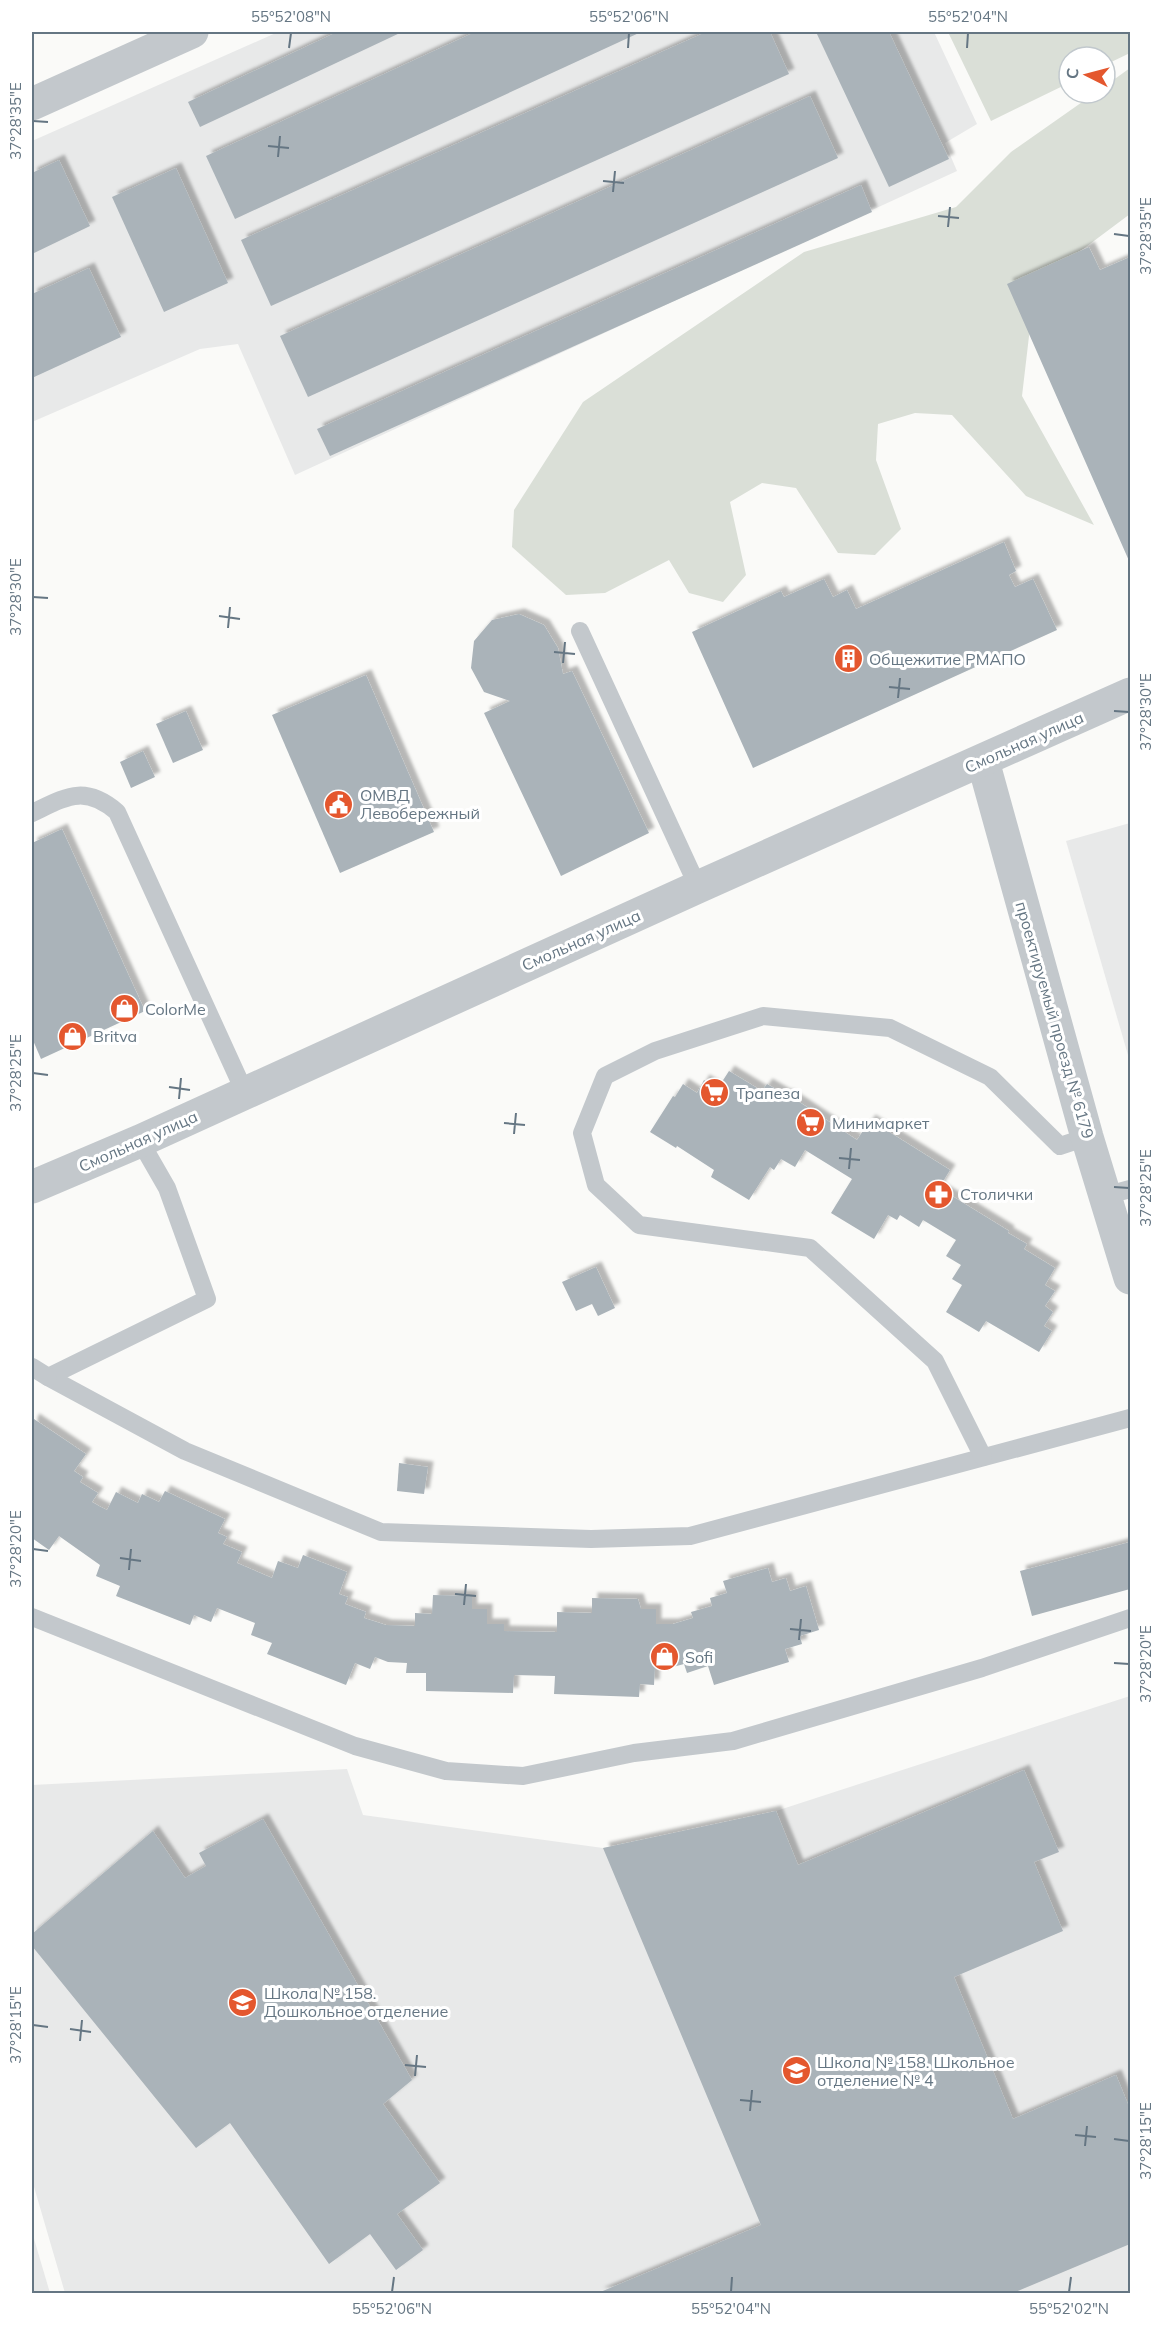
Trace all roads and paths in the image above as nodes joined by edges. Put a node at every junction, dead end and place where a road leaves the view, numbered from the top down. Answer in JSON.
{"nodes":[{"id":1,"x":184,"y":33,"type":"edge"},
{"id":2,"x":32,"y":104,"type":"edge"},
{"id":3,"x":580,"y":631,"type":"dead end"},
{"id":4,"x":1131,"y":694,"type":"edge"},
{"id":5,"x":983,"y":760,"type":"junction"},
{"id":6,"x":32,"y":813,"type":"edge"},
{"id":7,"x":698,"y":887,"type":"junction"},
{"id":8,"x":245,"y":1093,"type":"junction"},
{"id":9,"x":1087,"y":1137,"type":"junction"},
{"id":10,"x":140,"y":1141,"type":"junction"},
{"id":11,"x":32,"y":1187,"type":"edge"},
{"id":12,"x":1117,"y":1192,"type":"edge"},
{"id":13,"x":1131,"y":1278,"type":"edge"},
{"id":14,"x":32,"y":1367,"type":"edge"},
{"id":15,"x":48,"y":1377,"type":"junction"},
{"id":16,"x":1131,"y":1418,"type":"edge"},
{"id":17,"x":983,"y":1457,"type":"junction"},
{"id":18,"x":32,"y":1617,"type":"edge"},
{"id":19,"x":1131,"y":1618,"type":"edge"}],
"edges":[{"from":1,"to":2,"type":"street"},
{"from":3,"to":7,"type":"lane"},
{"from":4,"to":5,"type":"street","name":"Смольная улица"},
{"from":5,"to":7,"type":"street","name":"Смольная улица"},
{"from":5,"to":9,"type":"street","name":"проектируемый проезд № 6179"},
{"from":6,"to":8,"type":"lane"},
{"from":7,"to":8,"type":"street","name":"Смольная улица"},
{"from":8,"to":10,"type":"street","name":"Смольная улица"},
{"from":9,"to":12,"type":"street","name":"проектируемый проезд № 6179"},
{"from":9,"to":17,"type":"lane"},
{"from":10,"to":11,"type":"street","name":"Смольная улица"},
{"from":10,"to":15,"type":"lane"},
{"from":12,"to":13,"type":"street","name":"проектируемый проезд № 6179"},
{"from":14,"to":15,"type":"lane"},
{"from":15,"to":17,"type":"lane"},
{"from":16,"to":17,"type":"lane"},
{"from":18,"to":19,"type":"lane"}]}
